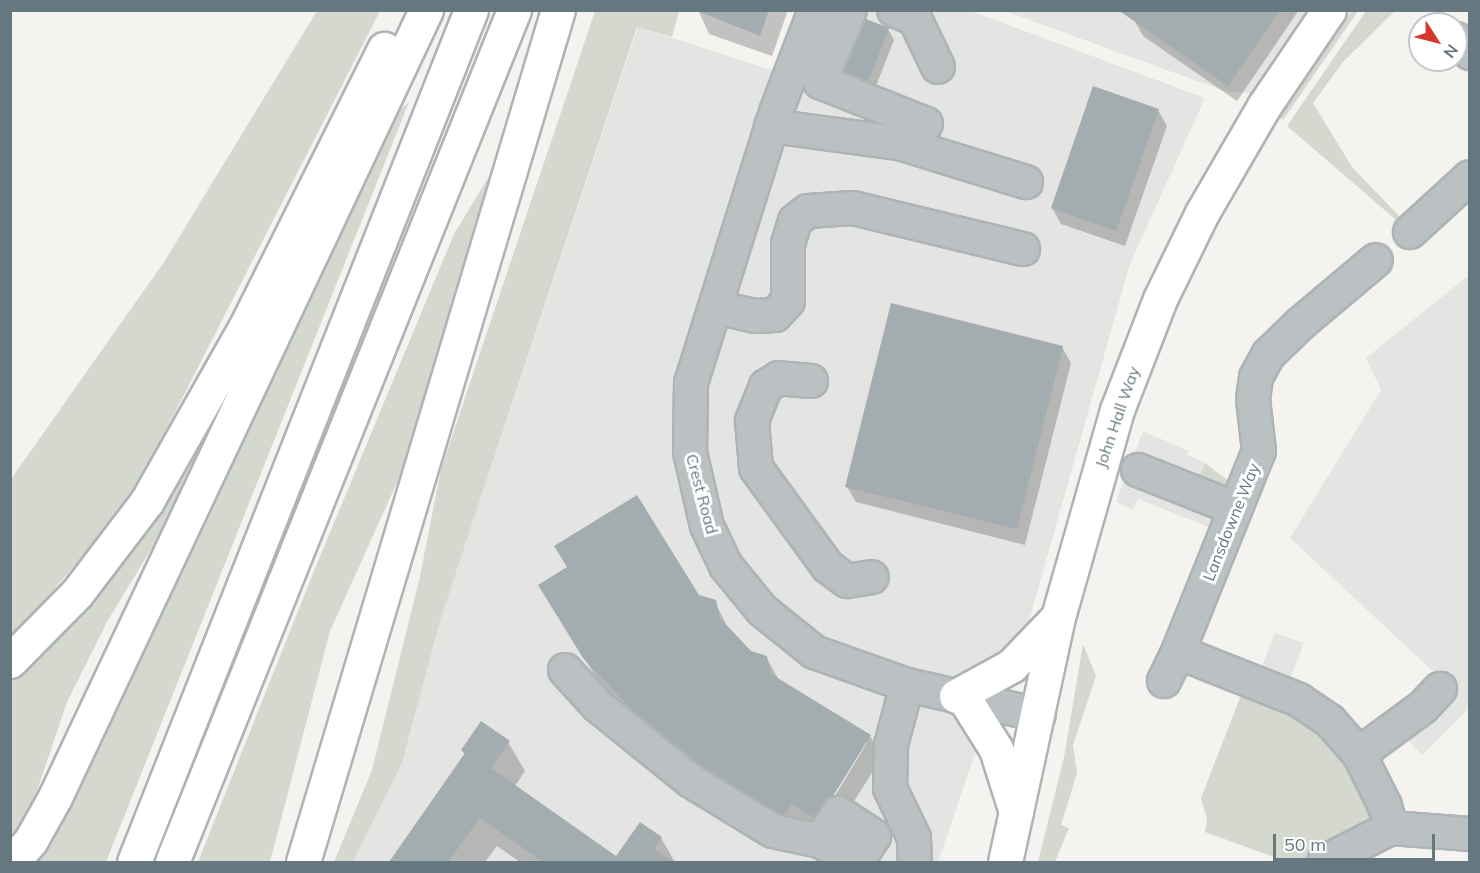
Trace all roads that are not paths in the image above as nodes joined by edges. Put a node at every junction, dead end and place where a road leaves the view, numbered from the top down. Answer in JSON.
{"nodes":[{"id":1,"x":403,"y":10,"type":"edge"},
{"id":2,"x":426,"y":10,"type":"edge"},
{"id":3,"x":471,"y":10,"type":"edge"},
{"id":4,"x":514,"y":10,"type":"edge"},
{"id":5,"x":558,"y":10,"type":"edge"},
{"id":6,"x":815,"y":10,"type":"edge"},
{"id":7,"x":850,"y":10,"type":"edge"},
{"id":8,"x":894,"y":10,"type":"edge"},
{"id":9,"x":1329,"y":10,"type":"edge"},
{"id":10,"x":938,"y":67,"type":"dead end"},
{"id":11,"x":927,"y":124,"type":"dead end"},
{"id":12,"x":771,"y":126,"type":"junction"},
{"id":13,"x":1470,"y":177,"type":"edge"},
{"id":14,"x":1026,"y":182,"type":"dead end"},
{"id":15,"x":1410,"y":232,"type":"dead end"},
{"id":16,"x":1023,"y":249,"type":"dead end"},
{"id":17,"x":1376,"y":260,"type":"dead end"},
{"id":18,"x":715,"y":308,"type":"junction"},
{"id":19,"x":811,"y":381,"type":"dead end"},
{"id":20,"x":1138,"y":470,"type":"dead end"},
{"id":21,"x":1236,"y":509,"type":"junction"},
{"id":22,"x":872,"y":577,"type":"dead end"},
{"id":23,"x":1058,"y":617,"type":"junction"},
{"id":24,"x":1178,"y":651,"type":"junction"},
{"id":25,"x":10,"y":661,"type":"edge"},
{"id":26,"x":565,"y":670,"type":"dead end"},
{"id":27,"x":1164,"y":681,"type":"dead end"},
{"id":28,"x":907,"y":685,"type":"junction"},
{"id":29,"x":1440,"y":689,"type":"dead end"},
{"id":30,"x":960,"y":697,"type":"junction"},
{"id":31,"x":1039,"y":715,"type":"junction"},
{"id":32,"x":1359,"y":754,"type":"junction"},
{"id":33,"x":1018,"y":817,"type":"junction"},
{"id":34,"x":1391,"y":828,"type":"junction"},
{"id":35,"x":1470,"y":834,"type":"edge"},
{"id":36,"x":12,"y":862,"type":"edge"},
{"id":37,"x":135,"y":862,"type":"edge"},
{"id":38,"x":172,"y":862,"type":"edge"},
{"id":39,"x":303,"y":862,"type":"edge"},
{"id":40,"x":856,"y":862,"type":"edge"},
{"id":41,"x":915,"y":862,"type":"edge"},
{"id":42,"x":1005,"y":862,"type":"edge"},
{"id":43,"x":1324,"y":862,"type":"edge"}],
"edges":[{"from":1,"to":25,"type":"highway"},
{"from":2,"to":36,"type":"highway"},
{"from":3,"to":37,"type":"highway"},
{"from":4,"to":38,"type":"highway"},
{"from":5,"to":39,"type":"highway"},
{"from":6,"to":12,"type":"street","name":"Crest Road"},
{"from":7,"to":11,"type":"street"},
{"from":8,"to":10,"type":"street"},
{"from":9,"to":23,"type":"highway","name":"John Hall Way"},
{"from":12,"to":14,"type":"street"},
{"from":12,"to":18,"type":"street","name":"Crest Road"},
{"from":13,"to":15,"type":"street"},
{"from":16,"to":18,"type":"street"},
{"from":17,"to":21,"type":"street","name":"Lansdowne Way"},
{"from":18,"to":28,"type":"street","name":"Crest Road"},
{"from":19,"to":22,"type":"street"},
{"from":20,"to":21,"type":"street"},
{"from":21,"to":24,"type":"street","name":"Lansdowne Way"},
{"from":23,"to":30,"type":"highway"},
{"from":23,"to":31,"type":"highway","name":"John Hall Way"},
{"from":24,"to":27,"type":"street","name":"Lansdowne Way"},
{"from":24,"to":32,"type":"street"},
{"from":26,"to":40,"type":"street"},
{"from":28,"to":30,"type":"street","name":"Crest Road"},
{"from":28,"to":41,"type":"street"},
{"from":29,"to":32,"type":"street"},
{"from":30,"to":31,"type":"street","name":"Crest Road"},
{"from":30,"to":33,"type":"highway"},
{"from":31,"to":33,"type":"highway","name":"John Hall Way"},
{"from":32,"to":34,"type":"street"},
{"from":33,"to":42,"type":"highway","name":"John Hall Way"},
{"from":34,"to":35,"type":"street"},
{"from":34,"to":43,"type":"street"}]}
